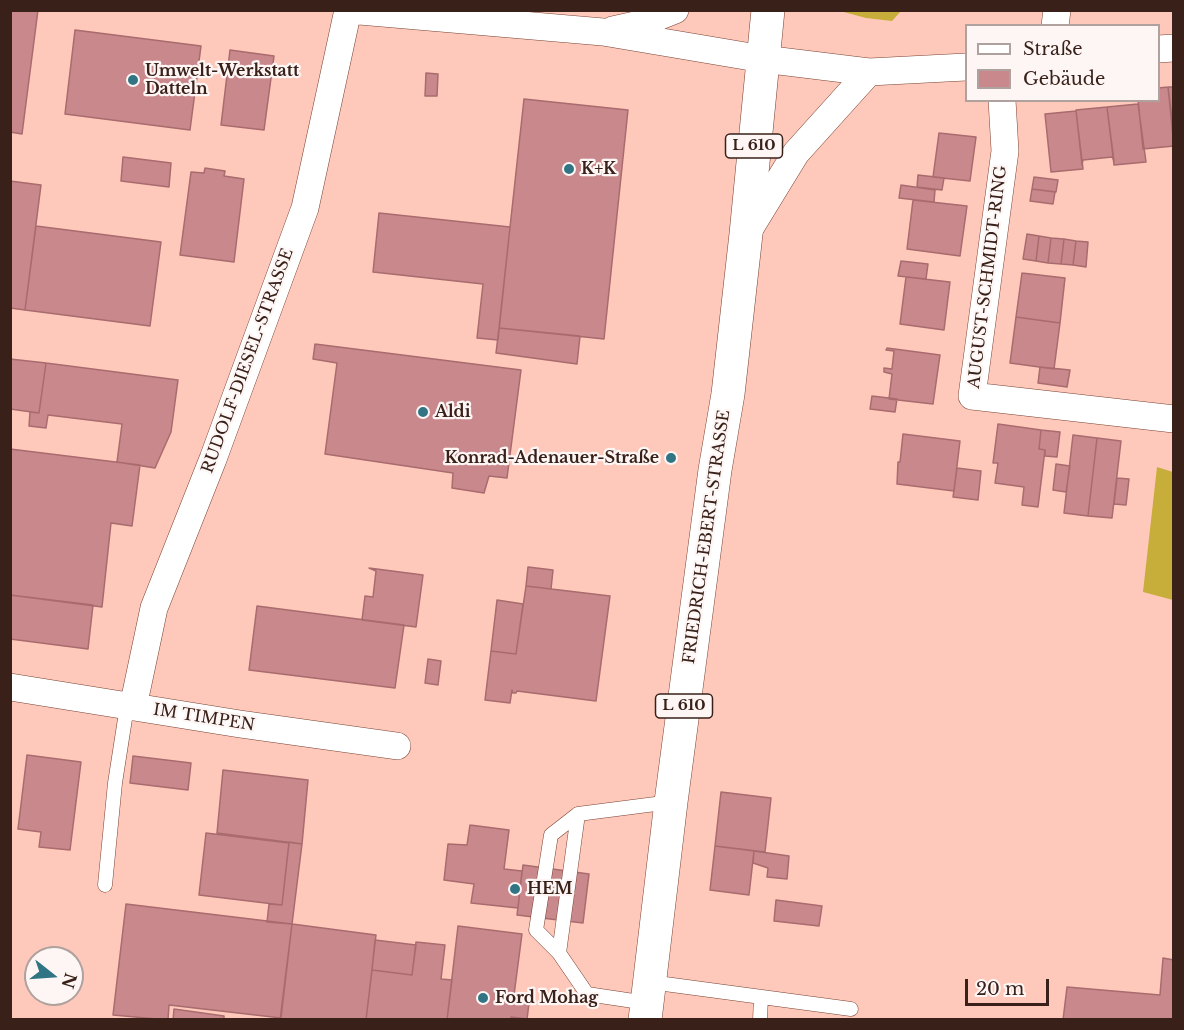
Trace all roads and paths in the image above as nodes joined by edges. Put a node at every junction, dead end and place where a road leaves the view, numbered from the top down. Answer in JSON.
{"nodes":[{"id":1,"x":348,"y":10,"type":"edge"},
{"id":2,"x":675,"y":10,"type":"edge"},
{"id":3,"x":768,"y":10,"type":"edge"},
{"id":4,"x":603,"y":32,"type":"junction"},
{"id":5,"x":762,"y":59,"type":"junction"},
{"id":6,"x":965,"y":67,"type":"edge"},
{"id":7,"x":869,"y":72,"type":"junction"},
{"id":8,"x":1002,"y":102,"type":"edge"},
{"id":9,"x":746,"y":234,"type":"junction"},
{"id":10,"x":1173,"y":419,"type":"edge"},
{"id":11,"x":10,"y":687,"type":"edge"},
{"id":12,"x":130,"y":707,"type":"junction"},
{"id":13,"x":397,"y":746,"type":"dead end"},
{"id":14,"x":671,"y":802,"type":"junction"},
{"id":15,"x":578,"y":814,"type":"junction"},
{"id":16,"x":105,"y":885,"type":"dead end"},
{"id":17,"x":560,"y":953,"type":"junction"},
{"id":18,"x":761,"y":997,"type":"junction"},
{"id":19,"x":647,"y":1002,"type":"edge"},
{"id":20,"x":851,"y":1010,"type":"dead end"},
{"id":21,"x":760,"y":1020,"type":"edge"}],
"edges":[{"from":1,"to":4,"type":"street","name":"RUDOLF-DIESEL-STRASSE"},
{"from":1,"to":12,"type":"street","name":"RUDOLF-DIESEL-STRASSE"},
{"from":2,"to":4,"type":"street","name":"RUDOLF-DIESEL-STRASSE"},
{"from":3,"to":5,"type":"main road","name":"FRIEDRICH-EBERT-STRASSE","number":"L 610"},
{"from":4,"to":5,"type":"street","name":"RUDOLF-DIESEL-STRASSE"},
{"from":5,"to":7,"type":"street"},
{"from":5,"to":9,"type":"main road","name":"FRIEDRICH-EBERT-STRASSE","number":"L 610"},
{"from":6,"to":7,"type":"street"},
{"from":7,"to":9,"type":"street","name":"FRIEDRICH-EBERT-STRASSE"},
{"from":8,"to":10,"type":"street","name":"AUGUST-SCHMIDT-RING"},
{"from":9,"to":14,"type":"main road","name":"FRIEDRICH-EBERT-STRASSE","number":"L 610"},
{"from":11,"to":12,"type":"street","name":"IM TIMPEN"},
{"from":12,"to":13,"type":"street","name":"IM TIMPEN"},
{"from":12,"to":16,"type":"lane"},
{"from":14,"to":15,"type":"lane"},
{"from":14,"to":19,"type":"main road","name":"FRIEDRICH-EBERT-STRASSE","number":"L 610"},
{"from":15,"to":17,"type":"lane"},
{"from":15,"to":17,"type":"lane"},
{"from":17,"to":19,"type":"lane"},
{"from":18,"to":19,"type":"lane"},
{"from":18,"to":20,"type":"lane"},
{"from":18,"to":21,"type":"lane"}]}
